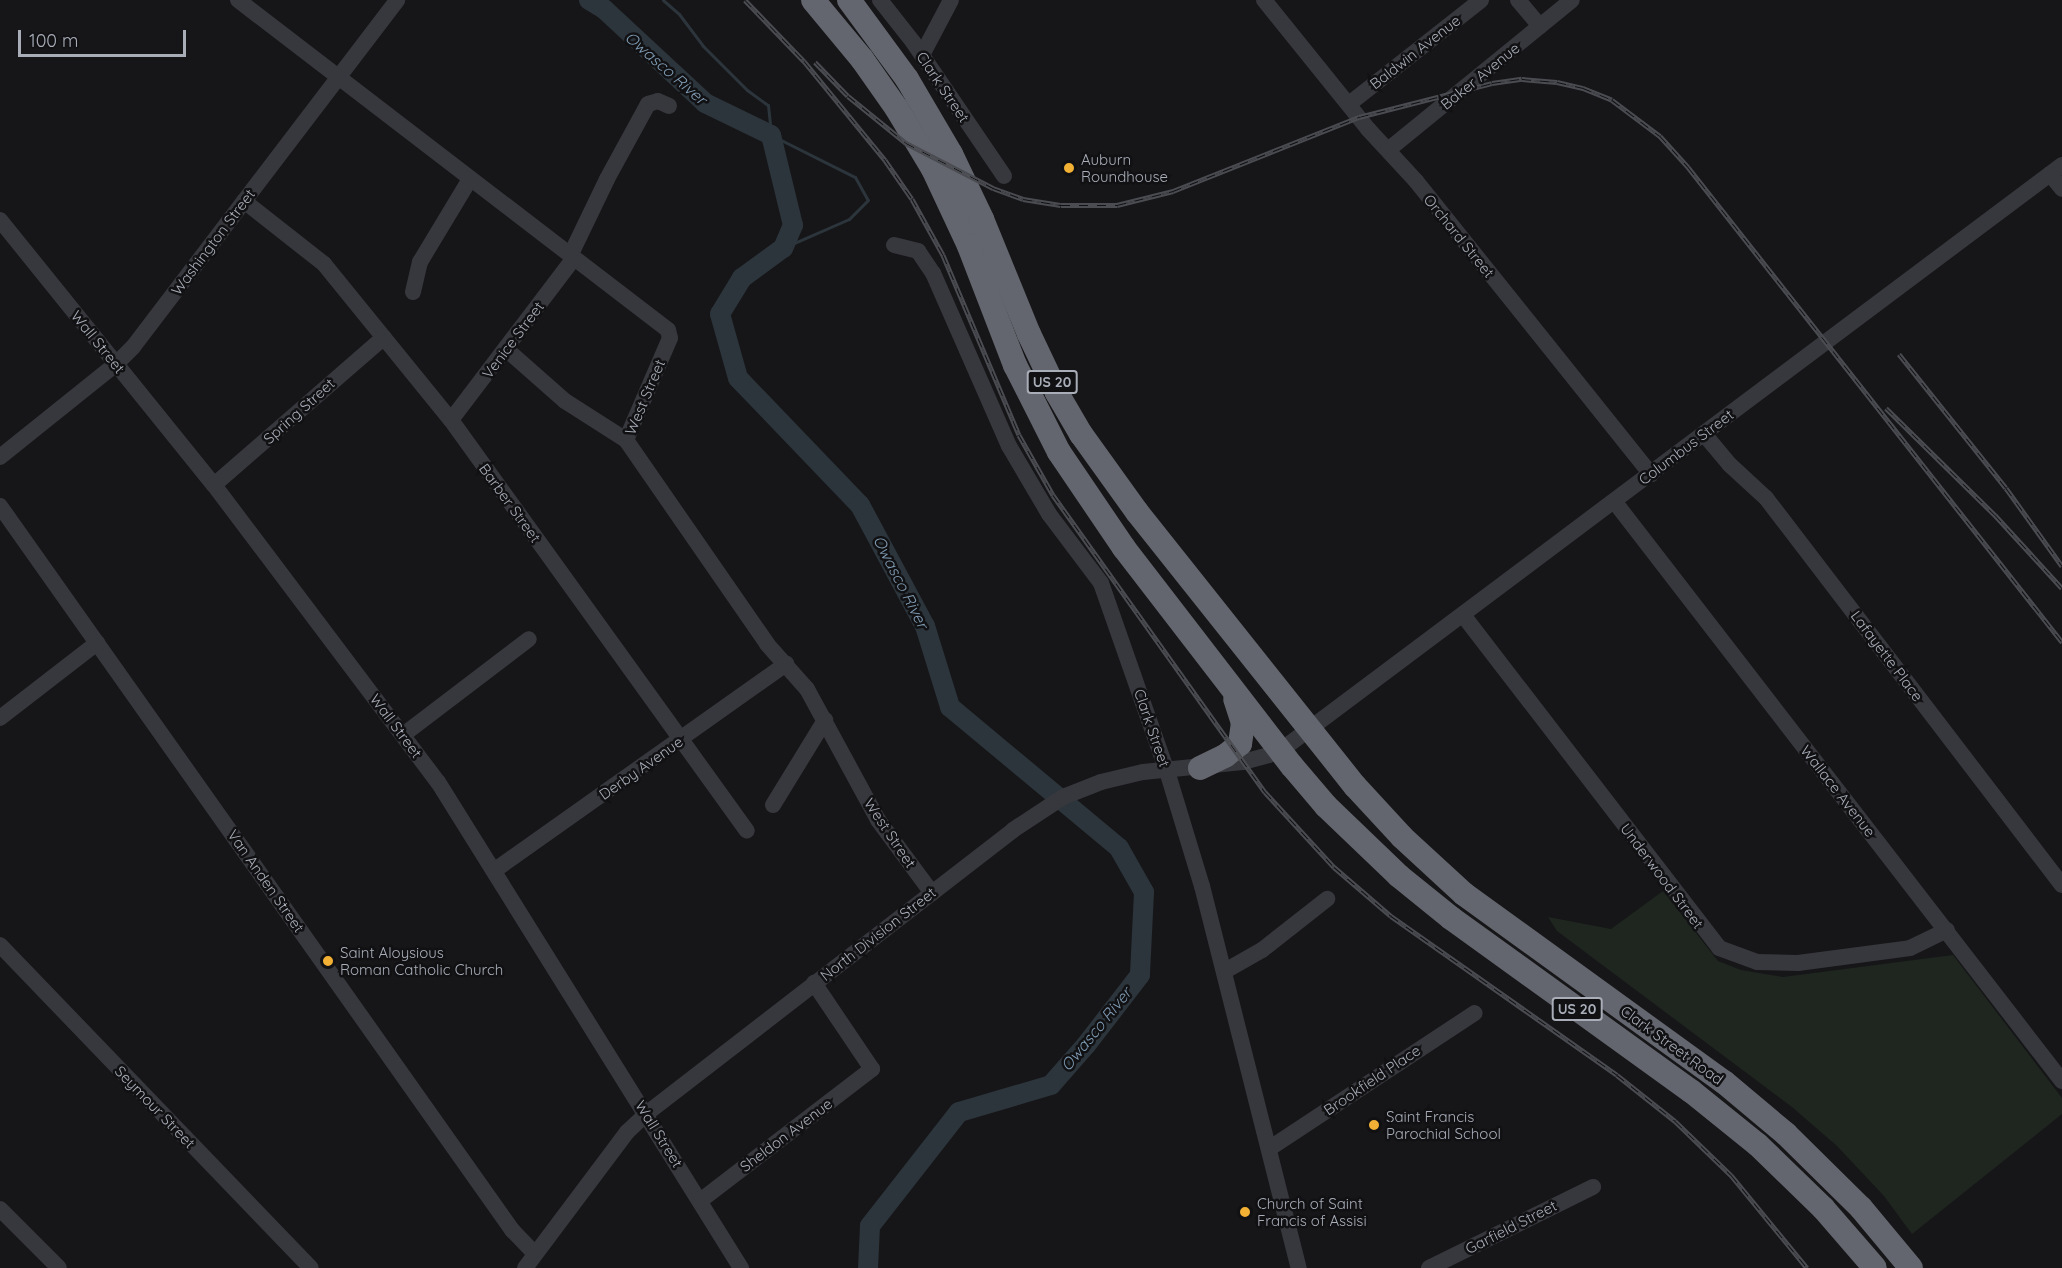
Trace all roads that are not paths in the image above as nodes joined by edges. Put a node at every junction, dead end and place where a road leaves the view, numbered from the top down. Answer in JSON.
{"nodes":[{"id":1,"x":238,"y":0,"type":"edge"},
{"id":2,"x":397,"y":0,"type":"edge"},
{"id":3,"x":813,"y":0,"type":"edge"},
{"id":4,"x":849,"y":0,"type":"edge"},
{"id":5,"x":880,"y":0,"type":"edge"},
{"id":6,"x":951,"y":0,"type":"edge"},
{"id":7,"x":1264,"y":0,"type":"edge"},
{"id":8,"x":1481,"y":0,"type":"edge"},
{"id":9,"x":1518,"y":0,"type":"edge"},
{"id":10,"x":1572,"y":0,"type":"edge"},
{"id":11,"x":1540,"y":26,"type":"junction"},
{"id":12,"x":922,"y":55,"type":"junction"},
{"id":13,"x":338,"y":78,"type":"junction"},
{"id":14,"x":1348,"y":104,"type":"junction"},
{"id":15,"x":669,"y":106,"type":"dead end"},
{"id":16,"x":1388,"y":150,"type":"junction"},
{"id":17,"x":2056,"y":169,"type":"edge"},
{"id":18,"x":1004,"y":176,"type":"dead end"},
{"id":19,"x":470,"y":179,"type":"junction"},
{"id":20,"x":2062,"y":189,"type":"edge"},
{"id":21,"x":244,"y":201,"type":"junction"},
{"id":22,"x":0,"y":220,"type":"edge"},
{"id":23,"x":894,"y":245,"type":"dead end"},
{"id":24,"x":572,"y":257,"type":"junction"},
{"id":25,"x":413,"y":292,"type":"dead end"},
{"id":26,"x":384,"y":337,"type":"junction"},
{"id":27,"x":506,"y":349,"type":"junction"},
{"id":28,"x":116,"y":364,"type":"junction"},
{"id":29,"x":451,"y":420,"type":"junction"},
{"id":30,"x":1704,"y":434,"type":"junction"},
{"id":31,"x":626,"y":440,"type":"junction"},
{"id":32,"x":0,"y":457,"type":"edge"},
{"id":33,"x":1651,"y":474,"type":"junction"},
{"id":34,"x":214,"y":486,"type":"junction"},
{"id":35,"x":1614,"y":501,"type":"junction"},
{"id":36,"x":0,"y":506,"type":"edge"},
{"id":37,"x":1462,"y":615,"type":"junction"},
{"id":38,"x":529,"y":639,"type":"dead end"},
{"id":39,"x":97,"y":643,"type":"junction"},
{"id":40,"x":786,"y":664,"type":"junction"},
{"id":41,"x":1227,"y":681,"type":"junction"},
{"id":42,"x":0,"y":718,"type":"edge"},
{"id":43,"x":825,"y":720,"type":"junction"},
{"id":44,"x":1310,"y":729,"type":"junction"},
{"id":45,"x":403,"y":735,"type":"junction"},
{"id":46,"x":682,"y":739,"type":"junction"},
{"id":47,"x":1279,"y":750,"type":"junction"},
{"id":48,"x":1200,"y":768,"type":"junction"},
{"id":49,"x":1167,"y":771,"type":"junction"},
{"id":50,"x":773,"y":805,"type":"dead end"},
{"id":51,"x":747,"y":831,"type":"dead end"},
{"id":52,"x":495,"y":870,"type":"junction"},
{"id":53,"x":2062,"y":885,"type":"edge"},
{"id":54,"x":933,"y":893,"type":"junction"},
{"id":55,"x":1327,"y":899,"type":"dead end"},
{"id":56,"x":1947,"y":930,"type":"junction"},
{"id":57,"x":0,"y":945,"type":"edge"},
{"id":58,"x":1225,"y":971,"type":"junction"},
{"id":59,"x":814,"y":983,"type":"junction"},
{"id":60,"x":1475,"y":1013,"type":"dead end"},
{"id":61,"x":2062,"y":1081,"type":"edge"},
{"id":62,"x":646,"y":1114,"type":"junction"},
{"id":63,"x":1270,"y":1148,"type":"junction"},
{"id":64,"x":1593,"y":1187,"type":"dead end"},
{"id":65,"x":700,"y":1201,"type":"junction"},
{"id":66,"x":0,"y":1209,"type":"edge"},
{"id":67,"x":536,"y":1254,"type":"junction"},
{"id":68,"x":59,"y":1268,"type":"edge"},
{"id":69,"x":311,"y":1268,"type":"edge"},
{"id":70,"x":525,"y":1268,"type":"edge"},
{"id":71,"x":741,"y":1268,"type":"edge"},
{"id":72,"x":1299,"y":1268,"type":"edge"},
{"id":73,"x":1430,"y":1268,"type":"edge"},
{"id":74,"x":1875,"y":1268,"type":"edge"},
{"id":75,"x":1911,"y":1268,"type":"edge"}],
"edges":[{"from":1,"to":13,"type":"street","name":"West Street"},
{"from":2,"to":13,"type":"street","name":"Washington Street"},
{"from":3,"to":41,"type":"highway","number":"US 20"},
{"from":4,"to":44,"type":"highway","number":"US 20"},
{"from":5,"to":12,"type":"street","name":"Clark Street"},
{"from":6,"to":12,"type":"street"},
{"from":7,"to":14,"type":"street","name":"Orchard Street"},
{"from":8,"to":14,"type":"street","name":"Baldwin Avenue"},
{"from":9,"to":11,"type":"street"},
{"from":10,"to":11,"type":"street","name":"Baker Avenue"},
{"from":11,"to":16,"type":"street","name":"Baker Avenue"},
{"from":12,"to":18,"type":"street","name":"Clark Street"},
{"from":13,"to":19,"type":"street","name":"West Street"},
{"from":13,"to":21,"type":"street","name":"Washington Street"},
{"from":14,"to":16,"type":"street","name":"Orchard Street"},
{"from":15,"to":24,"type":"street","name":"Venice Street"},
{"from":16,"to":33,"type":"street","name":"Orchard Street"},
{"from":17,"to":20,"type":"street"},
{"from":17,"to":30,"type":"street","name":"Columbus Street"},
{"from":19,"to":24,"type":"street","name":"West Street"},
{"from":19,"to":25,"type":"street"},
{"from":21,"to":26,"type":"street","name":"Barber Street"},
{"from":21,"to":28,"type":"street","name":"Washington Street"},
{"from":22,"to":28,"type":"street","name":"Wall Street"},
{"from":23,"to":49,"type":"street","name":"Clark Street"},
{"from":24,"to":27,"type":"street","name":"Venice Street"},
{"from":24,"to":31,"type":"street","name":"West Street"},
{"from":26,"to":29,"type":"street","name":"Barber Street"},
{"from":26,"to":34,"type":"street","name":"Spring Street"},
{"from":27,"to":29,"type":"street","name":"Venice Street"},
{"from":27,"to":31,"type":"street"},
{"from":28,"to":32,"type":"street","name":"Washington Street"},
{"from":28,"to":34,"type":"street","name":"Wall Street"},
{"from":29,"to":46,"type":"street","name":"Barber Street"},
{"from":30,"to":33,"type":"street","name":"Columbus Street"},
{"from":30,"to":53,"type":"street","name":"Lafayette Place"},
{"from":31,"to":40,"type":"street","name":"West Street"},
{"from":33,"to":35,"type":"street","name":"Columbus Street"},
{"from":34,"to":45,"type":"street","name":"Wall Street"},
{"from":35,"to":37,"type":"street","name":"Columbus Street"},
{"from":35,"to":56,"type":"street","name":"Wallace Avenue"},
{"from":36,"to":39,"type":"street","name":"Van Anden Street"},
{"from":37,"to":44,"type":"street","name":"Columbus Street"},
{"from":37,"to":56,"type":"street","name":"Underwood Street"},
{"from":38,"to":45,"type":"street"},
{"from":39,"to":42,"type":"street"},
{"from":39,"to":67,"type":"street","name":"Van Anden Street"},
{"from":40,"to":43,"type":"street","name":"West Street"},
{"from":40,"to":46,"type":"street","name":"Derby Avenue"},
{"from":41,"to":47,"type":"highway","number":"US 20"},
{"from":41,"to":48,"type":"highway"},
{"from":43,"to":50,"type":"street"},
{"from":43,"to":54,"type":"street","name":"West Street"},
{"from":44,"to":47,"type":"street","name":"North Division Street"},
{"from":44,"to":75,"type":"highway","name":"Clark Street Road","number":"US 20"},
{"from":45,"to":52,"type":"street","name":"Wall Street"},
{"from":46,"to":51,"type":"street","name":"Barber Street"},
{"from":46,"to":52,"type":"street","name":"Derby Avenue"},
{"from":47,"to":48,"type":"street","name":"North Division Street"},
{"from":47,"to":74,"type":"highway","number":"US 20"},
{"from":48,"to":49,"type":"street","name":"North Division Street"},
{"from":49,"to":54,"type":"street","name":"North Division Street"},
{"from":49,"to":58,"type":"street","name":"Clark Street"},
{"from":52,"to":62,"type":"street","name":"Wall Street"},
{"from":54,"to":59,"type":"street","name":"North Division Street"},
{"from":55,"to":58,"type":"street"},
{"from":56,"to":61,"type":"street","name":"Wallace Avenue"},
{"from":57,"to":69,"type":"street","name":"Seymour Street"},
{"from":58,"to":63,"type":"street","name":"Clark Street"},
{"from":59,"to":62,"type":"street","name":"North Division Street"},
{"from":59,"to":65,"type":"street","name":"Sheldon Avenue"},
{"from":60,"to":63,"type":"street","name":"Brookfield Place"},
{"from":62,"to":65,"type":"street","name":"Wall Street"},
{"from":62,"to":67,"type":"street","name":"North Division Street"},
{"from":63,"to":72,"type":"street","name":"Clark Street"},
{"from":64,"to":73,"type":"street","name":"Garfield Street"},
{"from":65,"to":71,"type":"street","name":"Wall Street"},
{"from":66,"to":68,"type":"street"},
{"from":67,"to":70,"type":"street","name":"North Division Street"}]}
